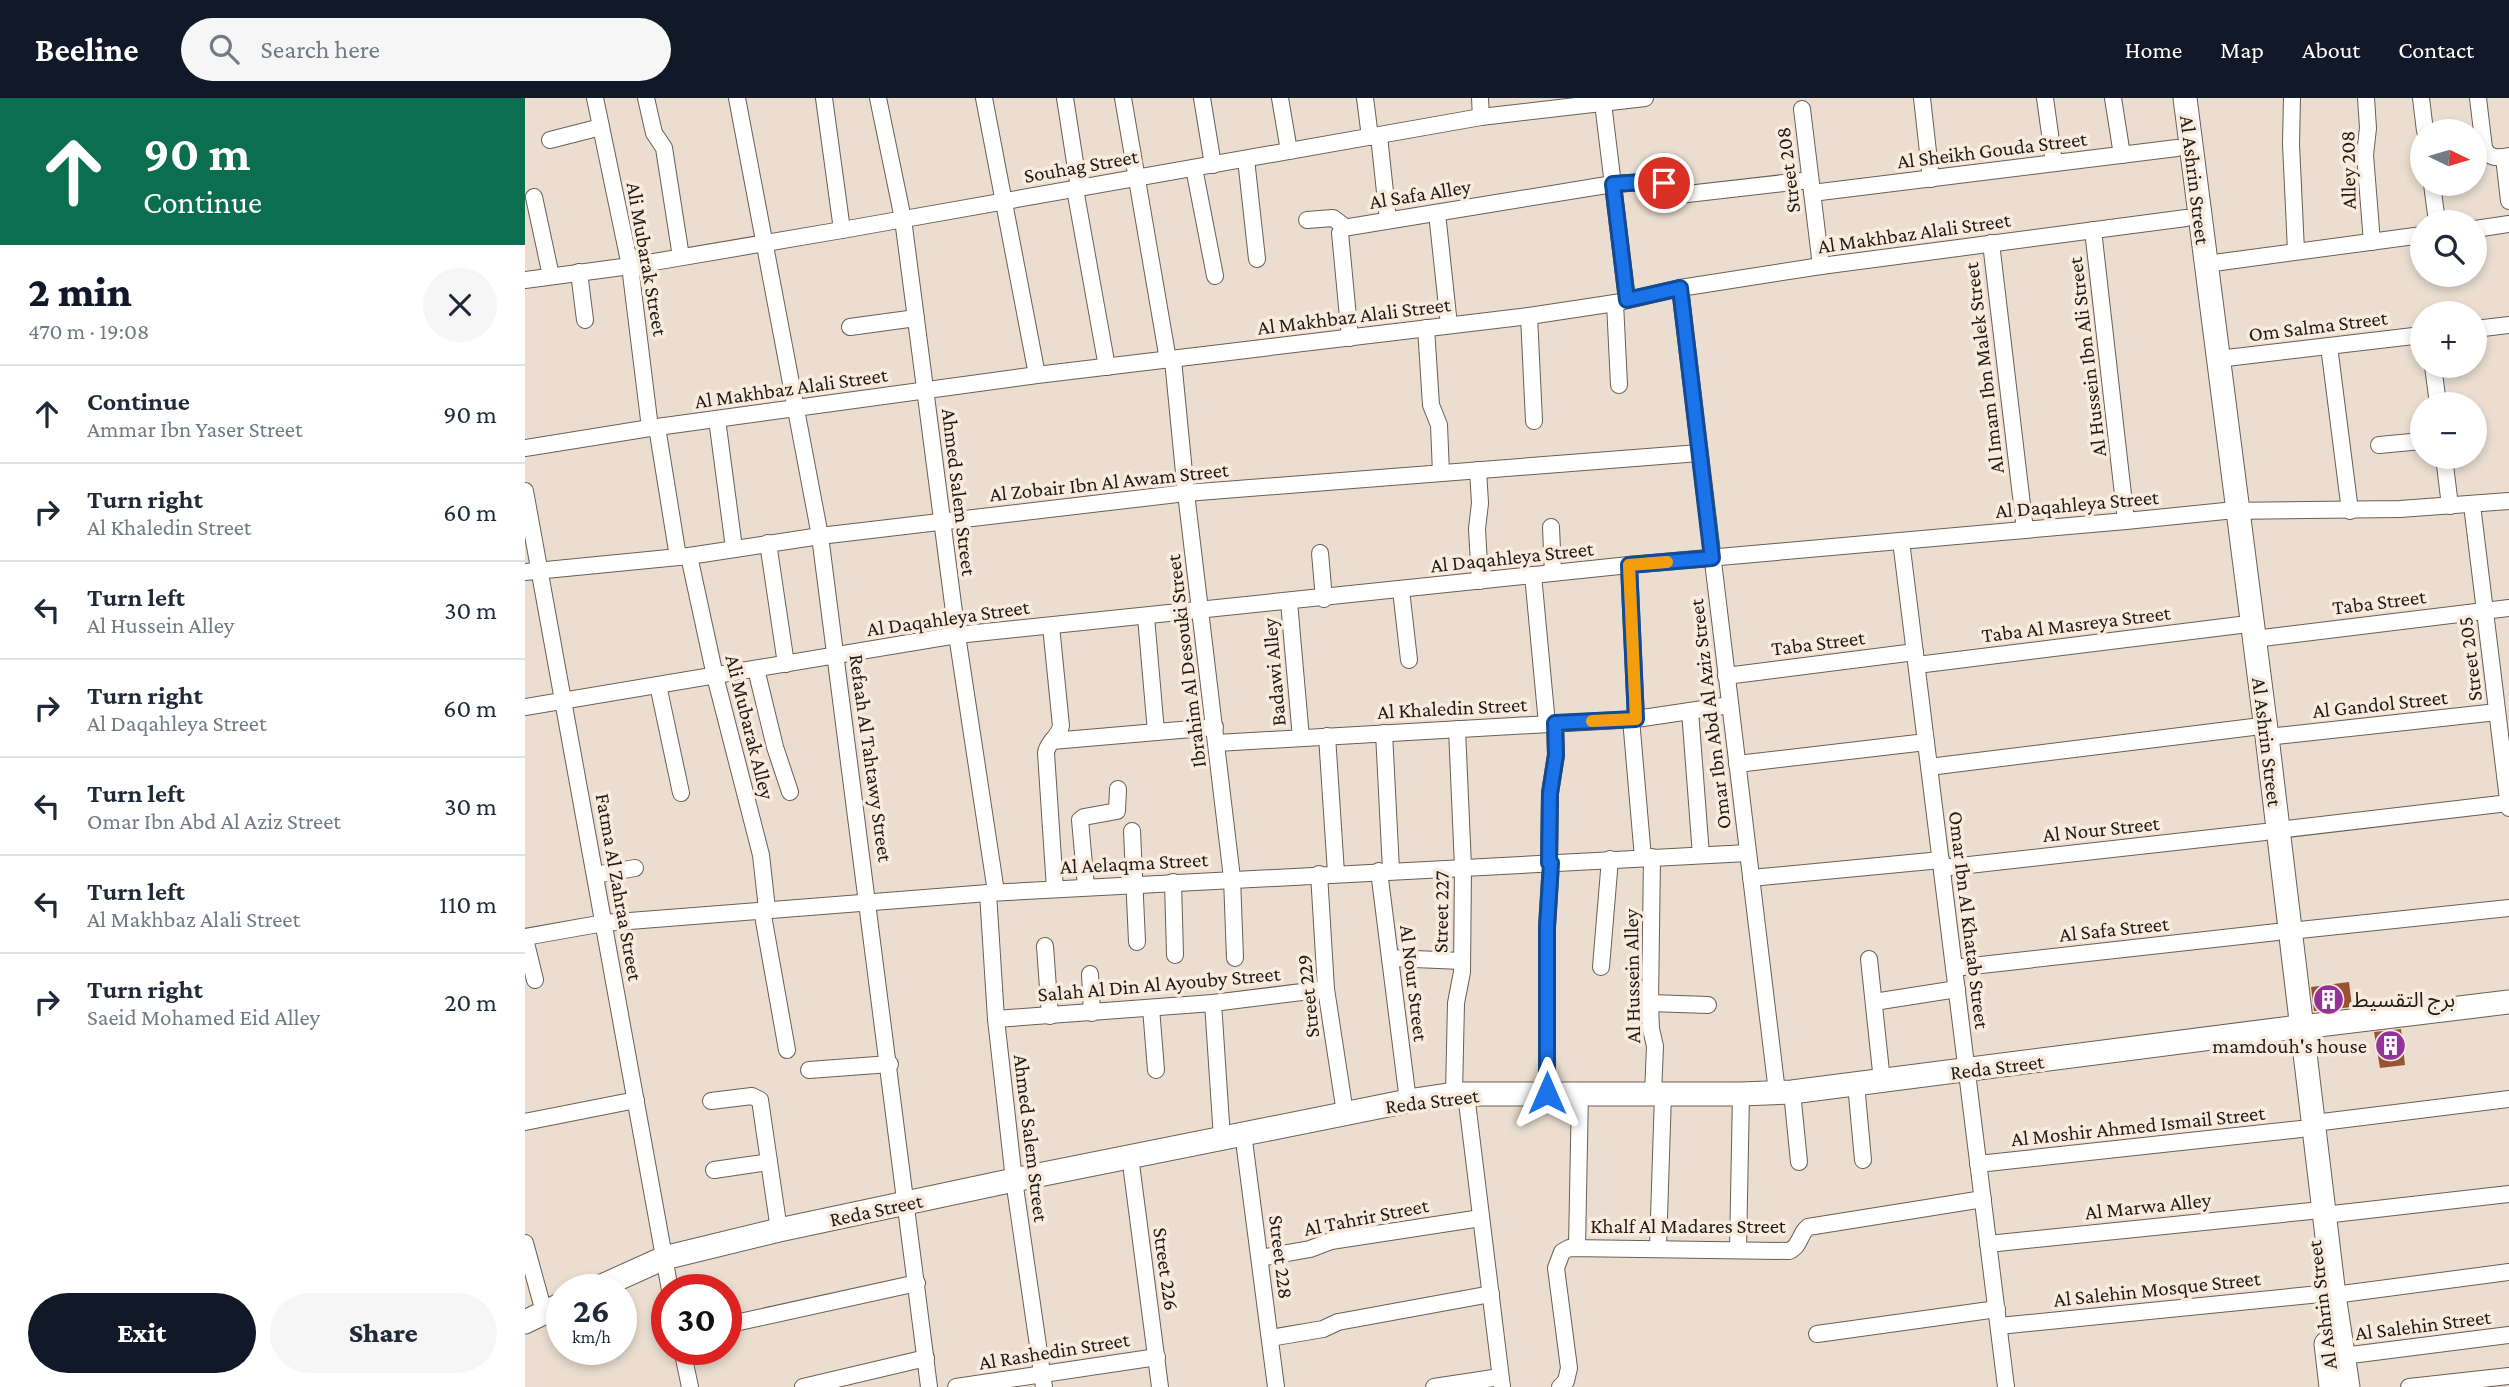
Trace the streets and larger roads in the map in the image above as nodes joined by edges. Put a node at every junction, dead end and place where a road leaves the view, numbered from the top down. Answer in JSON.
{"nodes":[{"id":1,"x":595,"y":98,"type":"edge"},
{"id":2,"x":646,"y":98,"type":"edge"},
{"id":3,"x":737,"y":98,"type":"edge"},
{"id":4,"x":824,"y":98,"type":"edge"},
{"id":5,"x":878,"y":98,"type":"edge"},
{"id":6,"x":984,"y":98,"type":"edge"},
{"id":7,"x":1065,"y":98,"type":"edge"},
{"id":8,"x":1123,"y":98,"type":"edge"},
{"id":9,"x":1202,"y":98,"type":"edge"},
{"id":10,"x":1280,"y":98,"type":"edge"},
{"id":11,"x":1365,"y":98,"type":"edge"},
{"id":12,"x":1480,"y":98,"type":"edge"},
{"id":13,"x":1645,"y":98,"type":"edge"},
{"id":14,"x":1921,"y":98,"type":"edge"},
{"id":15,"x":2045,"y":98,"type":"edge"},
{"id":16,"x":2113,"y":98,"type":"edge"},
{"id":17,"x":2171,"y":98,"type":"edge"},
{"id":18,"x":2185,"y":98,"type":"edge"},
{"id":19,"x":2292,"y":98,"type":"edge"},
{"id":20,"x":2367,"y":98,"type":"edge"},
{"id":21,"x":2421,"y":98,"type":"edge"},
{"id":22,"x":2478,"y":98,"type":"edge"},
{"id":23,"x":1603,"y":103,"type":"junction"},
{"id":24,"x":1802,"y":109,"type":"dead end"},
{"id":25,"x":1481,"y":117,"type":"junction"},
{"id":26,"x":2424,"y":119,"type":"edge"},
{"id":27,"x":601,"y":127,"type":"junction"},
{"id":28,"x":1374,"y":137,"type":"junction"},
{"id":29,"x":550,"y":140,"type":"dead end"},
{"id":30,"x":2177,"y":148,"type":"junction"},
{"id":31,"x":1289,"y":152,"type":"junction"},
{"id":32,"x":2122,"y":155,"type":"junction"},
{"id":33,"x":2507,"y":157,"type":"edge"},
{"id":34,"x":1246,"y":159,"type":"junction"},
{"id":35,"x":2054,"y":163,"type":"junction"},
{"id":36,"x":1213,"y":165,"type":"junction"},
{"id":37,"x":1193,"y":168,"type":"junction"},
{"id":38,"x":1136,"y":178,"type":"junction"},
{"id":39,"x":1931,"y":178,"type":"junction"},
{"id":40,"x":1613,"y":184,"type":"junction"},
{"id":41,"x":1811,"y":187,"type":"junction"},
{"id":42,"x":1077,"y":188,"type":"junction"},
{"id":43,"x":534,"y":197,"type":"dead end"},
{"id":44,"x":1004,"y":201,"type":"junction"},
{"id":45,"x":2509,"y":201,"type":"edge"},
{"id":46,"x":1437,"y":213,"type":"junction"},
{"id":47,"x":2186,"y":218,"type":"junction"},
{"id":48,"x":903,"y":219,"type":"junction"},
{"id":49,"x":1307,"y":220,"type":"dead end"},
{"id":50,"x":1388,"y":220,"type":"junction"},
{"id":51,"x":2509,"y":224,"type":"edge"},
{"id":52,"x":1345,"y":227,"type":"junction"},
{"id":53,"x":2487,"y":227,"type":"edge"},
{"id":54,"x":842,"y":230,"type":"junction"},
{"id":55,"x":2093,"y":230,"type":"junction"},
{"id":56,"x":2410,"y":237,"type":"edge"},
{"id":57,"x":2372,"y":242,"type":"junction"},
{"id":58,"x":764,"y":243,"type":"junction"},
{"id":59,"x":1991,"y":243,"type":"junction"},
{"id":60,"x":2296,"y":251,"type":"junction"},
{"id":61,"x":681,"y":257,"type":"junction"},
{"id":62,"x":1257,"y":259,"type":"dead end"},
{"id":63,"x":2206,"y":264,"type":"junction"},
{"id":64,"x":630,"y":266,"type":"junction"},
{"id":65,"x":1821,"y":266,"type":"junction"},
{"id":66,"x":579,"y":272,"type":"junction"},
{"id":67,"x":551,"y":276,"type":"junction"},
{"id":68,"x":1215,"y":276,"type":"dead end"},
{"id":69,"x":525,"y":280,"type":"edge"},
{"id":70,"x":1680,"y":288,"type":"junction"},
{"id":71,"x":1621,"y":302,"type":"junction"},
{"id":72,"x":1529,"y":316,"type":"junction"},
{"id":73,"x":916,"y":318,"type":"junction"},
{"id":74,"x":585,"y":320,"type":"dead end"},
{"id":75,"x":2509,"y":325,"type":"edge"},
{"id":76,"x":1449,"y":326,"type":"junction"},
{"id":77,"x":850,"y":327,"type":"dead end"},
{"id":78,"x":1426,"y":328,"type":"junction"},
{"id":79,"x":2487,"y":328,"type":"edge"},
{"id":80,"x":2410,"y":336,"type":"edge"},
{"id":81,"x":1350,"y":338,"type":"junction"},
{"id":82,"x":2329,"y":346,"type":"junction"},
{"id":83,"x":2218,"y":359,"type":"junction"},
{"id":84,"x":1171,"y":360,"type":"junction"},
{"id":85,"x":1107,"y":367,"type":"junction"},
{"id":86,"x":1037,"y":374,"type":"junction"},
{"id":87,"x":1619,"y":385,"type":"dead end"},
{"id":88,"x":925,"y":391,"type":"junction"},
{"id":89,"x":795,"y":408,"type":"junction"},
{"id":90,"x":717,"y":419,"type":"junction"},
{"id":91,"x":1534,"y":421,"type":"dead end"},
{"id":92,"x":654,"y":427,"type":"junction"},
{"id":93,"x":2410,"y":441,"type":"edge"},
{"id":94,"x":2379,"y":445,"type":"dead end"},
{"id":95,"x":525,"y":448,"type":"edge"},
{"id":96,"x":1699,"y":453,"type":"junction"},
{"id":97,"x":2445,"y":469,"type":"edge"},
{"id":98,"x":1478,"y":470,"type":"junction"},
{"id":99,"x":1441,"y":473,"type":"junction"},
{"id":100,"x":525,"y":491,"type":"edge"},
{"id":101,"x":1187,"y":493,"type":"junction"},
{"id":102,"x":2509,"y":501,"type":"edge"},
{"id":103,"x":2472,"y":505,"type":"junction"},
{"id":104,"x":2450,"y":506,"type":"junction"},
{"id":105,"x":2232,"y":511,"type":"junction"},
{"id":106,"x":2350,"y":511,"type":"junction"},
{"id":107,"x":942,"y":521,"type":"junction"},
{"id":108,"x":2126,"y":522,"type":"junction"},
{"id":109,"x":1551,"y":527,"type":"dead end"},
{"id":110,"x":2025,"y":530,"type":"junction"},
{"id":111,"x":820,"y":536,"type":"junction"},
{"id":112,"x":1901,"y":541,"type":"junction"},
{"id":113,"x":768,"y":543,"type":"junction"},
{"id":114,"x":734,"y":548,"type":"junction"},
{"id":115,"x":1320,"y":553,"type":"dead end"},
{"id":116,"x":684,"y":557,"type":"junction"},
{"id":117,"x":1712,"y":558,"type":"junction"},
{"id":118,"x":1629,"y":565,"type":"junction"},
{"id":119,"x":532,"y":571,"type":"edge"},
{"id":120,"x":1553,"y":573,"type":"junction"},
{"id":121,"x":1533,"y":575,"type":"junction"},
{"id":122,"x":1481,"y":581,"type":"junction"},
{"id":123,"x":1401,"y":590,"type":"junction"},
{"id":124,"x":1324,"y":599,"type":"junction"},
{"id":125,"x":1289,"y":602,"type":"junction"},
{"id":126,"x":2509,"y":608,"type":"edge"},
{"id":127,"x":2485,"y":610,"type":"junction"},
{"id":128,"x":1201,"y":611,"type":"junction"},
{"id":129,"x":1146,"y":617,"type":"junction"},
{"id":130,"x":1051,"y":626,"type":"junction"},
{"id":131,"x":2247,"y":632,"type":"junction"},
{"id":132,"x":957,"y":635,"type":"junction"},
{"id":133,"x":836,"y":655,"type":"junction"},
{"id":134,"x":1916,"y":658,"type":"junction"},
{"id":135,"x":1409,"y":660,"type":"dead end"},
{"id":136,"x":786,"y":664,"type":"junction"},
{"id":137,"x":756,"y":669,"type":"junction"},
{"id":138,"x":715,"y":676,"type":"junction"},
{"id":139,"x":1726,"y":676,"type":"junction"},
{"id":140,"x":658,"y":685,"type":"junction"},
{"id":141,"x":563,"y":701,"type":"junction"},
{"id":142,"x":1730,"y":705,"type":"junction"},
{"id":143,"x":525,"y":707,"type":"edge"},
{"id":144,"x":2501,"y":708,"type":"edge"},
{"id":145,"x":1690,"y":711,"type":"junction"},
{"id":146,"x":1633,"y":719,"type":"junction"},
{"id":147,"x":1551,"y":723,"type":"junction"},
{"id":148,"x":1457,"y":729,"type":"junction"},
{"id":149,"x":1156,"y":732,"type":"junction"},
{"id":150,"x":2260,"y":732,"type":"junction"},
{"id":151,"x":1384,"y":733,"type":"junction"},
{"id":152,"x":1216,"y":735,"type":"junction"},
{"id":153,"x":1327,"y":736,"type":"junction"},
{"id":154,"x":1301,"y":738,"type":"junction"},
{"id":155,"x":1052,"y":741,"type":"junction"},
{"id":156,"x":1926,"y":742,"type":"junction"},
{"id":157,"x":1737,"y":764,"type":"junction"},
{"id":158,"x":1929,"y":767,"type":"junction"},
{"id":159,"x":1118,"y":789,"type":"dead end"},
{"id":160,"x":790,"y":792,"type":"dead end"},
{"id":161,"x":681,"y":793,"type":"dead end"},
{"id":162,"x":2509,"y":805,"type":"edge"},
{"id":163,"x":1132,"y":831,"type":"dead end"},
{"id":164,"x":2272,"y":831,"type":"junction"},
{"id":165,"x":1748,"y":853,"type":"junction"},
{"id":166,"x":1701,"y":855,"type":"junction"},
{"id":167,"x":1647,"y":858,"type":"junction"},
{"id":168,"x":1610,"y":859,"type":"junction"},
{"id":169,"x":1550,"y":863,"type":"junction"},
{"id":170,"x":1941,"y":864,"type":"junction"},
{"id":171,"x":1463,"y":867,"type":"junction"},
{"id":172,"x":635,"y":868,"type":"dead end"},
{"id":173,"x":1385,"y":870,"type":"junction"},
{"id":174,"x":1336,"y":873,"type":"junction"},
{"id":175,"x":595,"y":874,"type":"junction"},
{"id":176,"x":1319,"y":874,"type":"junction"},
{"id":177,"x":1232,"y":878,"type":"junction"},
{"id":178,"x":1751,"y":878,"type":"junction"},
{"id":179,"x":1173,"y":882,"type":"junction"},
{"id":180,"x":1135,"y":884,"type":"junction"},
{"id":181,"x":1086,"y":887,"type":"junction"},
{"id":182,"x":1055,"y":889,"type":"junction"},
{"id":183,"x":992,"y":892,"type":"junction"},
{"id":184,"x":869,"y":901,"type":"junction"},
{"id":185,"x":2509,"y":908,"type":"edge"},
{"id":186,"x":764,"y":909,"type":"junction"},
{"id":187,"x":604,"y":923,"type":"junction"},
{"id":188,"x":2284,"y":931,"type":"junction"},
{"id":189,"x":525,"y":938,"type":"edge"},
{"id":190,"x":1137,"y":942,"type":"dead end"},
{"id":191,"x":1045,"y":946,"type":"dead end"},
{"id":192,"x":1175,"y":955,"type":"dead end"},
{"id":193,"x":1235,"y":958,"type":"dead end"},
{"id":194,"x":1390,"y":958,"type":"junction"},
{"id":195,"x":1869,"y":959,"type":"dead end"},
{"id":196,"x":1462,"y":961,"type":"junction"},
{"id":197,"x":1601,"y":967,"type":"dead end"},
{"id":198,"x":1954,"y":968,"type":"junction"},
{"id":199,"x":1090,"y":974,"type":"dead end"},
{"id":200,"x":535,"y":980,"type":"dead end"},
{"id":201,"x":1326,"y":989,"type":"junction"},
{"id":202,"x":1957,"y":989,"type":"junction"},
{"id":203,"x":1874,"y":1002,"type":"junction"},
{"id":204,"x":2509,"y":1002,"type":"edge"},
{"id":205,"x":1213,"y":1003,"type":"junction"},
{"id":206,"x":1650,"y":1003,"type":"junction"},
{"id":207,"x":1708,"y":1005,"type":"dead end"},
{"id":208,"x":1151,"y":1008,"type":"junction"},
{"id":209,"x":1093,"y":1013,"type":"junction"},
{"id":210,"x":1050,"y":1016,"type":"junction"},
{"id":211,"x":996,"y":1019,"type":"junction"},
{"id":212,"x":2296,"y":1028,"type":"junction"},
{"id":213,"x":787,"y":1050,"type":"dead end"},
{"id":214,"x":890,"y":1064,"type":"junction"},
{"id":215,"x":809,"y":1070,"type":"dead end"},
{"id":216,"x":1156,"y":1070,"type":"dead end"},
{"id":217,"x":1967,"y":1071,"type":"junction"},
{"id":218,"x":1882,"y":1081,"type":"junction"},
{"id":219,"x":1856,"y":1084,"type":"junction"},
{"id":220,"x":1785,"y":1092,"type":"junction"},
{"id":221,"x":1547,"y":1093,"type":"junction"},
{"id":222,"x":1580,"y":1093,"type":"junction"},
{"id":223,"x":1460,"y":1094,"type":"junction"},
{"id":224,"x":1658,"y":1094,"type":"junction"},
{"id":225,"x":1741,"y":1094,"type":"junction"},
{"id":226,"x":2509,"y":1099,"type":"edge"},
{"id":227,"x":636,"y":1100,"type":"junction"},
{"id":228,"x":711,"y":1101,"type":"dead end"},
{"id":229,"x":1408,"y":1101,"type":"junction"},
{"id":230,"x":1345,"y":1113,"type":"junction"},
{"id":231,"x":525,"y":1122,"type":"edge"},
{"id":232,"x":2307,"y":1126,"type":"junction"},
{"id":233,"x":1233,"y":1135,"type":"junction"},
{"id":234,"x":1130,"y":1156,"type":"junction"},
{"id":235,"x":1863,"y":1160,"type":"dead end"},
{"id":236,"x":769,"y":1162,"type":"junction"},
{"id":237,"x":1799,"y":1162,"type":"dead end"},
{"id":238,"x":1979,"y":1164,"type":"junction"},
{"id":239,"x":714,"y":1170,"type":"dead end"},
{"id":240,"x":1014,"y":1180,"type":"junction"},
{"id":241,"x":2509,"y":1194,"type":"edge"},
{"id":242,"x":1983,"y":1199,"type":"junction"},
{"id":243,"x":907,"y":1203,"type":"junction"},
{"id":244,"x":2318,"y":1213,"type":"junction"},
{"id":245,"x":1481,"y":1218,"type":"junction"},
{"id":246,"x":779,"y":1230,"type":"junction"},
{"id":247,"x":525,"y":1243,"type":"edge"},
{"id":248,"x":1989,"y":1244,"type":"junction"},
{"id":249,"x":1577,"y":1247,"type":"junction"},
{"id":250,"x":1658,"y":1248,"type":"junction"},
{"id":251,"x":1738,"y":1250,"type":"junction"},
{"id":252,"x":664,"y":1258,"type":"junction"},
{"id":253,"x":1259,"y":1258,"type":"junction"},
{"id":254,"x":2509,"y":1272,"type":"edge"},
{"id":255,"x":628,"y":1274,"type":"edge"},
{"id":256,"x":667,"y":1274,"type":"edge"},
{"id":257,"x":917,"y":1283,"type":"junction"},
{"id":258,"x":1491,"y":1294,"type":"junction"},
{"id":259,"x":2327,"y":1294,"type":"junction"},
{"id":260,"x":544,"y":1313,"type":"edge"},
{"id":261,"x":1998,"y":1317,"type":"junction"},
{"id":262,"x":742,"y":1321,"type":"edge"},
{"id":263,"x":1817,"y":1334,"type":"dead end"},
{"id":264,"x":2509,"y":1335,"type":"edge"},
{"id":265,"x":1270,"y":1338,"type":"junction"},
{"id":266,"x":2343,"y":1356,"type":"junction"},
{"id":267,"x":1157,"y":1357,"type":"junction"},
{"id":268,"x":926,"y":1358,"type":"junction"},
{"id":269,"x":686,"y":1365,"type":"edge"},
{"id":270,"x":2509,"y":1376,"type":"edge"},
{"id":271,"x":1043,"y":1381,"type":"edge"},
{"id":272,"x":1501,"y":1382,"type":"edge"},
{"id":273,"x":690,"y":1387,"type":"edge"},
{"id":274,"x":803,"y":1387,"type":"edge"},
{"id":275,"x":929,"y":1387,"type":"edge"},
{"id":276,"x":956,"y":1387,"type":"edge"},
{"id":277,"x":1160,"y":1387,"type":"edge"},
{"id":278,"x":1276,"y":1387,"type":"edge"},
{"id":279,"x":1434,"y":1387,"type":"edge"},
{"id":280,"x":1560,"y":1387,"type":"edge"},
{"id":281,"x":2006,"y":1387,"type":"edge"},
{"id":282,"x":2331,"y":1387,"type":"edge"},
{"id":283,"x":2347,"y":1387,"type":"edge"},
{"id":284,"x":2409,"y":1387,"type":"edge"}],
"edges":[{"from":1,"to":27,"type":"street","name":"Ali Mubarak Street"},
{"from":2,"to":61,"type":"street"},
{"from":3,"to":58,"type":"street","name":"Refaah Al Tahtawy Street"},
{"from":4,"to":54,"type":"street"},
{"from":5,"to":48,"type":"street","name":"Ahmed Salem Street"},
{"from":6,"to":44,"type":"street"},
{"from":7,"to":42,"type":"street"},
{"from":8,"to":38,"type":"street","name":"Ibrahim Al Desouki Street"},
{"from":9,"to":36,"type":"street"},
{"from":10,"to":31,"type":"street"},
{"from":11,"to":28,"type":"street"},
{"from":12,"to":25,"type":"street"},
{"from":13,"to":23,"type":"street","name":"Souhag Street"},
{"from":14,"to":39,"type":"street"},
{"from":15,"to":35,"type":"street"},
{"from":16,"to":32,"type":"street"},
{"from":17,"to":30,"type":"street","name":"Al Ashrin Street"},
{"from":18,"to":63,"type":"street","name":"Al Ashrin Street"},
{"from":19,"to":60,"type":"street"},
{"from":20,"to":57,"type":"street","name":"Alley 208"},
{"from":21,"to":26,"type":"street"},
{"from":22,"to":33,"type":"street"},
{"from":23,"to":25,"type":"street","name":"Souhag Street"},
{"from":23,"to":40,"type":"street"},
{"from":24,"to":41,"type":"street","name":"Street 208"},
{"from":25,"to":28,"type":"street","name":"Souhag Street"},
{"from":27,"to":29,"type":"street"},
{"from":27,"to":64,"type":"street","name":"Ali Mubarak Street"},
{"from":28,"to":31,"type":"street","name":"Souhag Street"},
{"from":28,"to":50,"type":"street"},
{"from":30,"to":32,"type":"street","name":"Al Sheikh Gouda Street"},
{"from":30,"to":47,"type":"street","name":"Al Ashrin Street"},
{"from":31,"to":34,"type":"street","name":"Souhag Street"},
{"from":32,"to":35,"type":"street","name":"Al Sheikh Gouda Street"},
{"from":33,"to":45,"type":"street"},
{"from":34,"to":36,"type":"street","name":"Souhag Street"},
{"from":34,"to":62,"type":"street"},
{"from":35,"to":39,"type":"street","name":"Al Sheikh Gouda Street"},
{"from":36,"to":37,"type":"street","name":"Souhag Street"},
{"from":37,"to":38,"type":"street","name":"Souhag Street"},
{"from":37,"to":68,"type":"street"},
{"from":38,"to":42,"type":"street","name":"Souhag Street"},
{"from":38,"to":84,"type":"street","name":"Ibrahim Al Desouki Street"},
{"from":39,"to":41,"type":"street","name":"Al Sheikh Gouda Street"},
{"from":40,"to":41,"type":"street","name":"Al Sheikh Gouda Street"},
{"from":40,"to":46,"type":"street","name":"Al Safa Alley"},
{"from":40,"to":71,"type":"street"},
{"from":41,"to":65,"type":"street","name":"Street 208"},
{"from":42,"to":44,"type":"street","name":"Souhag Street"},
{"from":42,"to":85,"type":"street"},
{"from":43,"to":67,"type":"street"},
{"from":44,"to":48,"type":"street","name":"Souhag Street"},
{"from":44,"to":86,"type":"street"},
{"from":46,"to":50,"type":"street","name":"Al Safa Alley"},
{"from":46,"to":76,"type":"street"},
{"from":47,"to":55,"type":"street","name":"Al Makhbaz Alali Street"},
{"from":47,"to":105,"type":"street","name":"Al Ashrin Street"},
{"from":48,"to":54,"type":"street","name":"Souhag Street"},
{"from":48,"to":73,"type":"street","name":"Ahmed Salem Street"},
{"from":49,"to":52,"type":"street"},
{"from":50,"to":52,"type":"street","name":"Al Safa Alley"},
{"from":51,"to":53,"type":"street"},
{"from":52,"to":81,"type":"street","name":"Al Safa Alley"},
{"from":54,"to":58,"type":"street","name":"Souhag Street"},
{"from":55,"to":59,"type":"street","name":"Al Makhbaz Alali Street"},
{"from":55,"to":108,"type":"street","name":"Al Hussein Ibn Ali Street"},
{"from":56,"to":57,"type":"street"},
{"from":57,"to":60,"type":"street"},
{"from":58,"to":61,"type":"street","name":"Souhag Street"},
{"from":58,"to":89,"type":"street","name":"Refaah Al Tahtawy Street"},
{"from":59,"to":65,"type":"street","name":"Al Makhbaz Alali Street"},
{"from":59,"to":110,"type":"street","name":"Al Imam Ibn Malek Street"},
{"from":60,"to":63,"type":"street"},
{"from":61,"to":64,"type":"street","name":"Souhag Street"},
{"from":63,"to":83,"type":"street","name":"Al Ashrin Street"},
{"from":64,"to":66,"type":"street","name":"Souhag Street"},
{"from":64,"to":92,"type":"street","name":"Ali Mubarak Street"},
{"from":65,"to":70,"type":"street","name":"Al Makhbaz Alali Street"},
{"from":66,"to":67,"type":"street","name":"Souhag Street"},
{"from":66,"to":74,"type":"street"},
{"from":67,"to":69,"type":"street","name":"Souhag Street"},
{"from":70,"to":71,"type":"street","name":"Al Makhbaz Alali Street"},
{"from":70,"to":96,"type":"street","name":"Omar Ibn Abd Al Aziz Street"},
{"from":71,"to":72,"type":"street","name":"Al Makhbaz Alali Street"},
{"from":71,"to":87,"type":"street"},
{"from":72,"to":76,"type":"street","name":"Al Makhbaz Alali Street"},
{"from":72,"to":91,"type":"street"},
{"from":73,"to":77,"type":"street"},
{"from":73,"to":88,"type":"street","name":"Ahmed Salem Street"},
{"from":75,"to":79,"type":"street"},
{"from":76,"to":78,"type":"street","name":"Al Makhbaz Alali Street"},
{"from":78,"to":81,"type":"street","name":"Al Makhbaz Alali Street"},
{"from":78,"to":99,"type":"street"},
{"from":80,"to":82,"type":"street","name":"Om Salma Street"},
{"from":81,"to":84,"type":"street","name":"Al Makhbaz Alali Street"},
{"from":82,"to":83,"type":"street","name":"Om Salma Street"},
{"from":82,"to":106,"type":"street"},
{"from":83,"to":105,"type":"street","name":"Al Ashrin Street"},
{"from":84,"to":85,"type":"street","name":"Al Makhbaz Alali Street"},
{"from":84,"to":101,"type":"street","name":"Ibrahim Al Desouki Street"},
{"from":85,"to":86,"type":"street","name":"Al Makhbaz Alali Street"},
{"from":86,"to":88,"type":"street","name":"Al Makhbaz Alali Street"},
{"from":88,"to":89,"type":"street","name":"Al Makhbaz Alali Street"},
{"from":88,"to":107,"type":"street","name":"Ahmed Salem Street"},
{"from":89,"to":90,"type":"street","name":"Al Makhbaz Alali Street"},
{"from":89,"to":111,"type":"street","name":"Refaah Al Tahtawy Street"},
{"from":90,"to":92,"type":"street","name":"Al Makhbaz Alali Street"},
{"from":90,"to":114,"type":"street"},
{"from":92,"to":95,"type":"street","name":"Al Makhbaz Alali Street"},
{"from":92,"to":116,"type":"street","name":"Ali Mubarak Street"},
{"from":93,"to":94,"type":"street"},
{"from":96,"to":98,"type":"street","name":"Al Zobair Ibn Al Awam Street"},
{"from":96,"to":117,"type":"street","name":"Omar Ibn Abd Al Aziz Street"},
{"from":97,"to":104,"type":"street"},
{"from":98,"to":99,"type":"street","name":"Al Zobair Ibn Al Awam Street"},
{"from":98,"to":122,"type":"street"},
{"from":99,"to":101,"type":"street","name":"Al Zobair Ibn Al Awam Street"},
{"from":100,"to":119,"type":"street","name":"Fatma Al Zahraa Street"},
{"from":101,"to":107,"type":"street","name":"Al Zobair Ibn Al Awam Street"},
{"from":101,"to":128,"type":"street","name":"Ibrahim Al Desouki Street"},
{"from":102,"to":103,"type":"street","name":"Al Daqahleya Street"},
{"from":103,"to":104,"type":"street","name":"Al Daqahleya Street"},
{"from":103,"to":127,"type":"street","name":"Street 205"},
{"from":104,"to":106,"type":"street","name":"Al Daqahleya Street"},
{"from":105,"to":106,"type":"street","name":"Al Daqahleya Street"},
{"from":105,"to":108,"type":"street","name":"Al Daqahleya Street"},
{"from":105,"to":131,"type":"street","name":"Al Ashrin Street"},
{"from":107,"to":111,"type":"street","name":"Al Zobair Ibn Al Awam Street"},
{"from":107,"to":132,"type":"street","name":"Ahmed Salem Street"},
{"from":108,"to":110,"type":"street","name":"Al Daqahleya Street"},
{"from":109,"to":120,"type":"street"},
{"from":110,"to":112,"type":"street","name":"Al Daqahleya Street"},
{"from":111,"to":113,"type":"street","name":"Al Zobair Ibn Al Awam Street"},
{"from":111,"to":133,"type":"street","name":"Refaah Al Tahtawy Street"},
{"from":112,"to":117,"type":"street","name":"Al Daqahleya Street"},
{"from":112,"to":134,"type":"street","name":"Omar Ibn Al Khatab Street"},
{"from":113,"to":114,"type":"street","name":"Al Zobair Ibn Al Awam Street"},
{"from":113,"to":136,"type":"street"},
{"from":114,"to":116,"type":"street","name":"Al Zobair Ibn Al Awam Street"},
{"from":115,"to":124,"type":"street"},
{"from":116,"to":119,"type":"street","name":"Al Zobair Ibn Al Awam Street"},
{"from":116,"to":138,"type":"street","name":"Ali Mubarak Alley"},
{"from":117,"to":118,"type":"street","name":"Al Daqahleya Street"},
{"from":117,"to":139,"type":"street","name":"Omar Ibn Abd Al Aziz Street"},
{"from":118,"to":120,"type":"street","name":"Al Daqahleya Street"},
{"from":118,"to":146,"type":"street","name":"Al Hussein Alley"},
{"from":119,"to":141,"type":"street","name":"Fatma Al Zahraa Street"},
{"from":120,"to":121,"type":"street","name":"Al Daqahleya Street"},
{"from":121,"to":122,"type":"street","name":"Al Daqahleya Street"},
{"from":121,"to":147,"type":"street"},
{"from":122,"to":123,"type":"street","name":"Al Daqahleya Street"},
{"from":123,"to":124,"type":"street","name":"Al Daqahleya Street"},
{"from":123,"to":135,"type":"street"},
{"from":124,"to":125,"type":"street","name":"Al Daqahleya Street"},
{"from":125,"to":128,"type":"street","name":"Al Daqahleya Street"},
{"from":125,"to":154,"type":"street","name":"Badawi Alley"},
{"from":126,"to":127,"type":"street","name":"Taba Street"},
{"from":127,"to":131,"type":"street","name":"Taba Street"},
{"from":127,"to":144,"type":"street","name":"Street 205"},
{"from":128,"to":129,"type":"street","name":"Al Daqahleya Street"},
{"from":128,"to":152,"type":"street","name":"Ibrahim Al Desouki Street"},
{"from":129,"to":130,"type":"street","name":"Al Daqahleya Street"},
{"from":129,"to":149,"type":"street"},
{"from":130,"to":132,"type":"street","name":"Al Daqahleya Street"},
{"from":130,"to":155,"type":"street"},
{"from":131,"to":134,"type":"street","name":"Taba Al Masreya Street"},
{"from":131,"to":150,"type":"street","name":"Al Ashrin Street"},
{"from":132,"to":133,"type":"street","name":"Al Daqahleya Street"},
{"from":132,"to":183,"type":"street","name":"Ahmed Salem Street"},
{"from":133,"to":136,"type":"street","name":"Al Daqahleya Street"},
{"from":133,"to":184,"type":"street","name":"Refaah Al Tahtawy Street"},
{"from":134,"to":139,"type":"street","name":"Taba Street"},
{"from":134,"to":156,"type":"street","name":"Omar Ibn Al Khatab Street"},
{"from":136,"to":137,"type":"street","name":"Al Daqahleya Street"},
{"from":137,"to":138,"type":"street","name":"Al Daqahleya Street"},
{"from":137,"to":160,"type":"street"},
{"from":138,"to":140,"type":"street","name":"Al Daqahleya Street"},
{"from":138,"to":186,"type":"street","name":"Ali Mubarak Alley"},
{"from":139,"to":142,"type":"street","name":"Omar Ibn Abd Al Aziz Street"},
{"from":140,"to":141,"type":"street","name":"Al Daqahleya Street"},
{"from":140,"to":161,"type":"street"},
{"from":141,"to":143,"type":"street","name":"Al Daqahleya Street"},
{"from":141,"to":175,"type":"street","name":"Fatma Al Zahraa Street"},
{"from":142,"to":145,"type":"street","name":"Al Khaledin Street"},
{"from":142,"to":157,"type":"street","name":"Omar Ibn Abd Al Aziz Street"},
{"from":144,"to":150,"type":"street","name":"Al Gandol Street"},
{"from":144,"to":162,"type":"street","name":"Street 205"},
{"from":145,"to":146,"type":"street","name":"Al Khaledin Street"},
{"from":145,"to":166,"type":"street"},
{"from":146,"to":147,"type":"street","name":"Al Khaledin Street"},
{"from":146,"to":167,"type":"street","name":"Al Hussein Alley"},
{"from":147,"to":148,"type":"street","name":"Al Khaledin Street"},
{"from":147,"to":169,"type":"street"},
{"from":148,"to":151,"type":"street","name":"Al Khaledin Street"},
{"from":148,"to":171,"type":"street","name":"Street 227"},
{"from":149,"to":152,"type":"street","name":"Al Khaledin Street"},
{"from":149,"to":155,"type":"street","name":"Al Khaledin Street"},
{"from":150,"to":158,"type":"street","name":"Al Gandol Street"},
{"from":150,"to":164,"type":"street","name":"Al Ashrin Street"},
{"from":151,"to":153,"type":"street","name":"Al Khaledin Street"},
{"from":151,"to":173,"type":"street","name":"Al Nour Street"},
{"from":152,"to":154,"type":"street","name":"Al Khaledin Street"},
{"from":152,"to":177,"type":"street","name":"Ibrahim Al Desouki Street"},
{"from":153,"to":154,"type":"street","name":"Al Khaledin Street"},
{"from":153,"to":174,"type":"street"},
{"from":155,"to":182,"type":"street"},
{"from":156,"to":157,"type":"street"},
{"from":156,"to":158,"type":"street","name":"Omar Ibn Al Khatab Street"},
{"from":157,"to":165,"type":"street","name":"Omar Ibn Abd Al Aziz Street"},
{"from":158,"to":170,"type":"street","name":"Omar Ibn Al Khatab Street"},
{"from":159,"to":181,"type":"street"},
{"from":162,"to":164,"type":"street","name":"Al Nour Street"},
{"from":163,"to":180,"type":"street"},
{"from":164,"to":170,"type":"street","name":"Al Nour Street"},
{"from":164,"to":188,"type":"street","name":"Al Ashrin Street"},
{"from":165,"to":166,"type":"street","name":"Al Aelaqma Street"},
{"from":165,"to":178,"type":"street","name":"Omar Ibn Abd Al Aziz Street"},
{"from":166,"to":167,"type":"street","name":"Al Aelaqma Street"},
{"from":167,"to":168,"type":"street","name":"Al Aelaqma Street"},
{"from":167,"to":206,"type":"street","name":"Al Hussein Alley"},
{"from":168,"to":169,"type":"street","name":"Al Aelaqma Street"},
{"from":168,"to":197,"type":"street"},
{"from":169,"to":171,"type":"street","name":"Al Aelaqma Street"},
{"from":169,"to":221,"type":"street"},
{"from":170,"to":178,"type":"street","name":"Al Nour Street"},
{"from":170,"to":198,"type":"street","name":"Omar Ibn Al Khatab Street"},
{"from":171,"to":173,"type":"street","name":"Al Aelaqma Street"},
{"from":171,"to":196,"type":"street","name":"Street 227"},
{"from":172,"to":175,"type":"street"},
{"from":173,"to":174,"type":"street","name":"Al Aelaqma Street"},
{"from":173,"to":194,"type":"street","name":"Al Nour Street"},
{"from":174,"to":176,"type":"street","name":"Al Aelaqma Street"},
{"from":175,"to":187,"type":"street","name":"Fatma Al Zahraa Street"},
{"from":176,"to":177,"type":"street","name":"Al Aelaqma Street"},
{"from":176,"to":201,"type":"street","name":"Street 229"},
{"from":177,"to":179,"type":"street","name":"Al Aelaqma Street"},
{"from":177,"to":193,"type":"street","name":"Ibrahim Al Desouki Street"},
{"from":178,"to":220,"type":"street","name":"Omar Ibn Abd Al Aziz Street"},
{"from":179,"to":180,"type":"street","name":"Al Aelaqma Street"},
{"from":179,"to":192,"type":"street"},
{"from":180,"to":181,"type":"street","name":"Al Aelaqma Street"},
{"from":180,"to":190,"type":"street"},
{"from":181,"to":182,"type":"street","name":"Al Aelaqma Street"},
{"from":182,"to":183,"type":"street","name":"Al Aelaqma Street"},
{"from":183,"to":184,"type":"street","name":"Al Aelaqma Street"},
{"from":183,"to":211,"type":"street","name":"Ahmed Salem Street"},
{"from":184,"to":186,"type":"street","name":"Al Aelaqma Street"},
{"from":184,"to":214,"type":"street","name":"Refaah Al Tahtawy Street"},
{"from":185,"to":188,"type":"street","name":"Al Safa Street"},
{"from":186,"to":187,"type":"street","name":"Al Aelaqma Street"},
{"from":186,"to":213,"type":"street","name":"Ali Mubarak Alley"},
{"from":187,"to":189,"type":"street","name":"Al Aelaqma Street"},
{"from":187,"to":227,"type":"street","name":"Fatma Al Zahraa Street"},
{"from":188,"to":198,"type":"street","name":"Al Safa Street"},
{"from":188,"to":212,"type":"street","name":"Al Ashrin Street"},
{"from":189,"to":200,"type":"street"},
{"from":191,"to":210,"type":"street"},
{"from":194,"to":196,"type":"street"},
{"from":194,"to":229,"type":"street","name":"Al Nour Street"},
{"from":195,"to":203,"type":"street"},
{"from":196,"to":223,"type":"street","name":"Street 227"},
{"from":198,"to":202,"type":"street","name":"Omar Ibn Al Khatab Street"},
{"from":199,"to":209,"type":"street"},
{"from":201,"to":205,"type":"street","name":"Salah Al Din Al Ayouby Street"},
{"from":201,"to":230,"type":"street","name":"Street 229"},
{"from":202,"to":203,"type":"street"},
{"from":202,"to":217,"type":"street","name":"Omar Ibn Al Khatab Street"},
{"from":203,"to":218,"type":"street"},
{"from":204,"to":212,"type":"street","name":"Reda Street"},
{"from":205,"to":208,"type":"street","name":"Salah Al Din Al Ayouby Street"},
{"from":205,"to":233,"type":"street","name":"Street 228"},
{"from":206,"to":207,"type":"street"},
{"from":206,"to":224,"type":"street","name":"Al Hussein Alley"},
{"from":208,"to":209,"type":"street","name":"Salah Al Din Al Ayouby Street"},
{"from":208,"to":216,"type":"street"},
{"from":209,"to":210,"type":"street","name":"Salah Al Din Al Ayouby Street"},
{"from":210,"to":211,"type":"street","name":"Salah Al Din Al Ayouby Street"},
{"from":211,"to":240,"type":"street","name":"Ahmed Salem Street"},
{"from":212,"to":217,"type":"street","name":"Reda Street"},
{"from":212,"to":232,"type":"street","name":"Al Ashrin Street"},
{"from":214,"to":215,"type":"street"},
{"from":214,"to":243,"type":"street","name":"Refaah Al Tahtawy Street"},
{"from":217,"to":218,"type":"street","name":"Reda Street"},
{"from":217,"to":238,"type":"street","name":"Omar Ibn Al Khatab Street"},
{"from":218,"to":219,"type":"street","name":"Reda Street"},
{"from":219,"to":220,"type":"street","name":"Reda Street"},
{"from":219,"to":235,"type":"street"},
{"from":220,"to":225,"type":"street","name":"Reda Street"},
{"from":220,"to":237,"type":"street","name":"Omar Ibn Abd Al Aziz Street"},
{"from":221,"to":222,"type":"street","name":"Reda Street"},
{"from":221,"to":223,"type":"street","name":"Reda Street"},
{"from":222,"to":224,"type":"street","name":"Reda Street"},
{"from":222,"to":249,"type":"street"},
{"from":223,"to":229,"type":"street","name":"Reda Street"},
{"from":223,"to":245,"type":"street","name":"Street 227"},
{"from":224,"to":225,"type":"street","name":"Reda Street"},
{"from":224,"to":250,"type":"street","name":"Al Hussein Alley"},
{"from":225,"to":251,"type":"street"},
{"from":226,"to":232,"type":"street","name":"Al Moshir Ahmed Ismail Street"},
{"from":227,"to":231,"type":"street"},
{"from":227,"to":252,"type":"street","name":"Fatma Al Zahraa Street"},
{"from":228,"to":236,"type":"street"},
{"from":229,"to":230,"type":"street","name":"Reda Street"},
{"from":230,"to":233,"type":"street","name":"Reda Street"},
{"from":232,"to":238,"type":"street","name":"Al Moshir Ahmed Ismail Street"},
{"from":232,"to":244,"type":"street","name":"Al Ashrin Street"},
{"from":233,"to":234,"type":"street","name":"Reda Street"},
{"from":233,"to":253,"type":"street","name":"Street 228"},
{"from":234,"to":240,"type":"street","name":"Reda Street"},
{"from":234,"to":267,"type":"street","name":"Street 226"},
{"from":236,"to":239,"type":"street"},
{"from":236,"to":246,"type":"street"},
{"from":238,"to":242,"type":"street","name":"Omar Ibn Al Khatab Street"},
{"from":240,"to":243,"type":"street","name":"Reda Street"},
{"from":240,"to":271,"type":"street","name":"Ahmed Salem Street"},
{"from":241,"to":244,"type":"street","name":"Al Marwa Alley"},
{"from":242,"to":248,"type":"street","name":"Omar Ibn Al Khatab Street"},
{"from":242,"to":251,"type":"street","name":"Khalf Al Madares Street"},
{"from":243,"to":246,"type":"street","name":"Reda Street"},
{"from":243,"to":257,"type":"street","name":"Refaah Al Tahtawy Street"},
{"from":244,"to":248,"type":"street","name":"Al Marwa Alley"},
{"from":244,"to":259,"type":"street","name":"Al Ashrin Street"},
{"from":245,"to":253,"type":"street","name":"Al Tahrir Street"},
{"from":245,"to":258,"type":"street","name":"Street 227"},
{"from":246,"to":252,"type":"street","name":"Reda Street"},
{"from":247,"to":260,"type":"street"},
{"from":248,"to":261,"type":"street","name":"Omar Ibn Al Khatab Street"},
{"from":249,"to":250,"type":"street","name":"Khalf Al Madares Street"},
{"from":249,"to":280,"type":"street","name":"Khalf Al Madares Street"},
{"from":250,"to":251,"type":"street","name":"Khalf Al Madares Street"},
{"from":252,"to":255,"type":"street","name":"Reda Street"},
{"from":252,"to":256,"type":"street","name":"Fatma Al Zahraa Street"},
{"from":253,"to":265,"type":"street","name":"Street 228"},
{"from":254,"to":259,"type":"street","name":"Al Salehin Mosque Street"},
{"from":257,"to":262,"type":"street"},
{"from":257,"to":268,"type":"street","name":"Refaah Al Tahtawy Street"},
{"from":258,"to":265,"type":"street"},
{"from":258,"to":272,"type":"street","name":"Street 227"},
{"from":259,"to":261,"type":"street","name":"Al Salehin Mosque Street"},
{"from":259,"to":266,"type":"street","name":"Al Ashrin Street"},
{"from":259,"to":282,"type":"street","name":"Al Ashrin Street"},
{"from":261,"to":263,"type":"street","name":"Al Salehin Mosque Street"},
{"from":261,"to":281,"type":"street","name":"Omar Ibn Al Khatab Street"},
{"from":264,"to":266,"type":"street","name":"Al Salehin Street"},
{"from":265,"to":278,"type":"street","name":"Street 228"},
{"from":266,"to":283,"type":"street","name":"Al Ashrin Street"},
{"from":267,"to":271,"type":"street","name":"Al Rashedin Street"},
{"from":267,"to":277,"type":"street","name":"Street 226"},
{"from":268,"to":274,"type":"street"},
{"from":268,"to":275,"type":"street","name":"Refaah Al Tahtawy Street"},
{"from":269,"to":273,"type":"street"},
{"from":270,"to":284,"type":"street"},
{"from":271,"to":276,"type":"street","name":"Al Rashedin Street"},
{"from":272,"to":279,"type":"street"}]}
